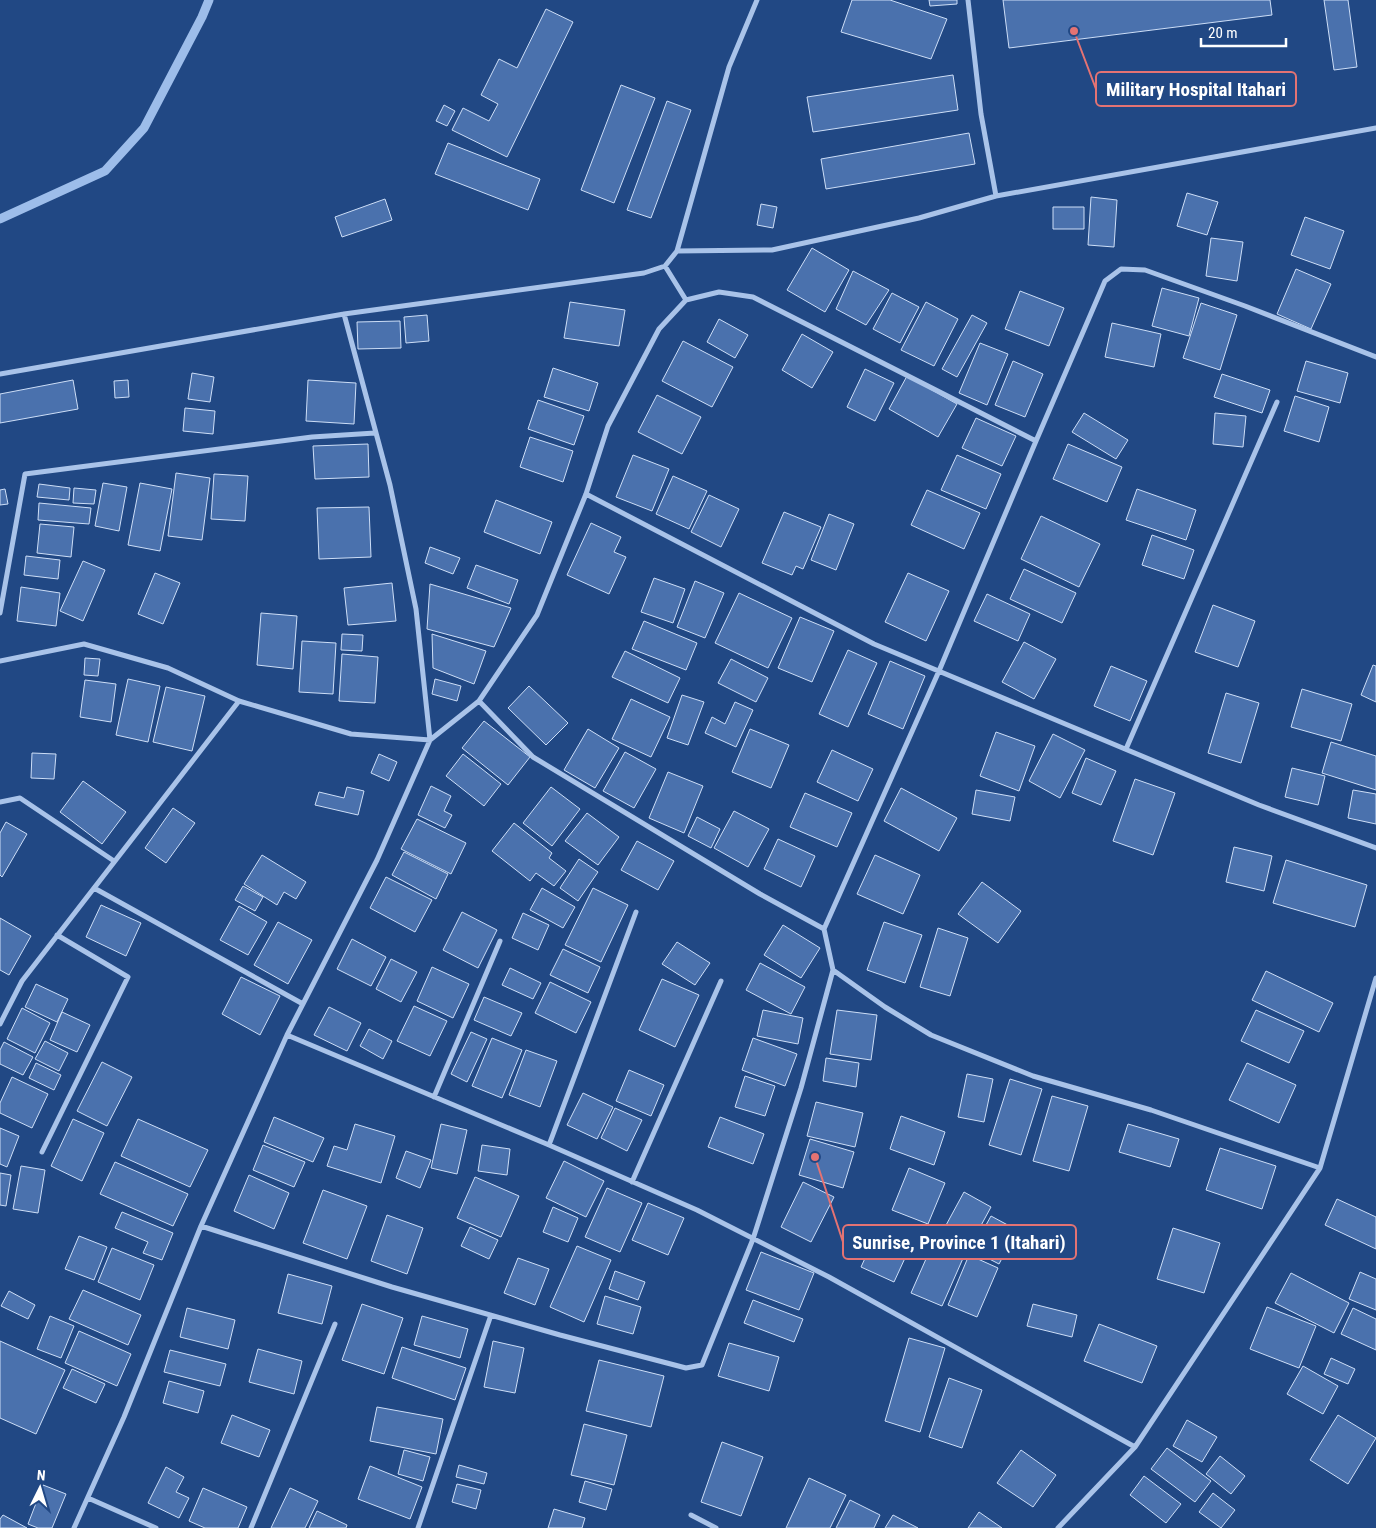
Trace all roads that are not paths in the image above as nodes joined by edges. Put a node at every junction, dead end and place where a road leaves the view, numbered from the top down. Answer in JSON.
{"nodes":[{"id":1,"x":757,"y":0,"type":"edge"},
{"id":2,"x":968,"y":0,"type":"edge"},
{"id":3,"x":1376,"y":128,"type":"edge"},
{"id":4,"x":996,"y":196,"type":"junction"},
{"id":5,"x":677,"y":251,"type":"junction"},
{"id":6,"x":665,"y":266,"type":"junction"},
{"id":7,"x":686,"y":300,"type":"junction"},
{"id":8,"x":344,"y":314,"type":"junction"},
{"id":9,"x":1376,"y":357,"type":"edge"},
{"id":10,"x":0,"y":374,"type":"edge"},
{"id":11,"x":1277,"y":402,"type":"dead end"},
{"id":12,"x":376,"y":433,"type":"junction"},
{"id":13,"x":1036,"y":441,"type":"junction"},
{"id":14,"x":586,"y":494,"type":"junction"},
{"id":15,"x":0,"y":613,"type":"edge"},
{"id":16,"x":0,"y":661,"type":"edge"},
{"id":17,"x":940,"y":671,"type":"junction"},
{"id":18,"x":239,"y":701,"type":"junction"},
{"id":19,"x":479,"y":701,"type":"junction"},
{"id":20,"x":430,"y":740,"type":"junction"},
{"id":21,"x":1126,"y":749,"type":"junction"},
{"id":22,"x":0,"y":802,"type":"edge"},
{"id":23,"x":1376,"y":848,"type":"edge"},
{"id":24,"x":114,"y":861,"type":"junction"},
{"id":25,"x":94,"y":888,"type":"junction"},
{"id":26,"x":636,"y":912,"type":"dead end"},
{"id":27,"x":824,"y":929,"type":"junction"},
{"id":28,"x":57,"y":935,"type":"junction"},
{"id":29,"x":500,"y":941,"type":"dead end"},
{"id":30,"x":833,"y":970,"type":"junction"},
{"id":31,"x":1376,"y":978,"type":"edge"},
{"id":32,"x":721,"y":981,"type":"dead end"},
{"id":33,"x":303,"y":1004,"type":"junction"},
{"id":34,"x":0,"y":1024,"type":"edge"},
{"id":35,"x":287,"y":1035,"type":"junction"},
{"id":36,"x":434,"y":1097,"type":"junction"},
{"id":37,"x":549,"y":1145,"type":"junction"},
{"id":38,"x":42,"y":1152,"type":"dead end"},
{"id":39,"x":1320,"y":1168,"type":"junction"},
{"id":40,"x":632,"y":1182,"type":"junction"},
{"id":41,"x":201,"y":1226,"type":"junction"},
{"id":42,"x":753,"y":1239,"type":"junction"},
{"id":43,"x":491,"y":1315,"type":"junction"},
{"id":44,"x":335,"y":1324,"type":"dead end"},
{"id":45,"x":1135,"y":1447,"type":"junction"},
{"id":46,"x":88,"y":1498,"type":"junction"},
{"id":47,"x":691,"y":1515,"type":"dead end"},
{"id":48,"x":74,"y":1528,"type":"edge"},
{"id":49,"x":156,"y":1528,"type":"edge"},
{"id":50,"x":251,"y":1528,"type":"edge"},
{"id":51,"x":418,"y":1528,"type":"edge"},
{"id":52,"x":716,"y":1528,"type":"edge"},
{"id":53,"x":1058,"y":1528,"type":"edge"}],
"edges":[{"from":1,"to":5,"type":"street"},
{"from":2,"to":4,"type":"street"},
{"from":3,"to":4,"type":"street"},
{"from":4,"to":5,"type":"street"},
{"from":5,"to":6,"type":"street"},
{"from":6,"to":7,"type":"street"},
{"from":6,"to":8,"type":"street"},
{"from":7,"to":13,"type":"street"},
{"from":7,"to":14,"type":"street"},
{"from":8,"to":10,"type":"street"},
{"from":8,"to":12,"type":"street"},
{"from":9,"to":13,"type":"street"},
{"from":11,"to":21,"type":"street"},
{"from":12,"to":15,"type":"street"},
{"from":12,"to":20,"type":"street"},
{"from":13,"to":17,"type":"street"},
{"from":14,"to":17,"type":"street"},
{"from":14,"to":19,"type":"street"},
{"from":16,"to":18,"type":"street"},
{"from":17,"to":21,"type":"street"},
{"from":17,"to":27,"type":"street"},
{"from":18,"to":20,"type":"street"},
{"from":18,"to":24,"type":"street"},
{"from":19,"to":20,"type":"street"},
{"from":19,"to":27,"type":"street"},
{"from":20,"to":33,"type":"street"},
{"from":21,"to":23,"type":"street"},
{"from":22,"to":24,"type":"street"},
{"from":24,"to":25,"type":"street"},
{"from":25,"to":28,"type":"street"},
{"from":25,"to":33,"type":"street"},
{"from":26,"to":37,"type":"street"},
{"from":27,"to":30,"type":"street"},
{"from":28,"to":34,"type":"street"},
{"from":28,"to":38,"type":"street"},
{"from":29,"to":36,"type":"street"},
{"from":30,"to":39,"type":"street"},
{"from":30,"to":42,"type":"street"},
{"from":31,"to":39,"type":"street"},
{"from":32,"to":40,"type":"street"},
{"from":33,"to":35,"type":"street"},
{"from":35,"to":36,"type":"street"},
{"from":35,"to":41,"type":"street"},
{"from":36,"to":37,"type":"street"},
{"from":37,"to":40,"type":"street"},
{"from":39,"to":45,"type":"street"},
{"from":40,"to":42,"type":"street"},
{"from":41,"to":43,"type":"street"},
{"from":41,"to":46,"type":"street"},
{"from":42,"to":43,"type":"street"},
{"from":42,"to":45,"type":"street"},
{"from":43,"to":51,"type":"street"},
{"from":44,"to":50,"type":"street"},
{"from":45,"to":53,"type":"street"},
{"from":46,"to":48,"type":"street"},
{"from":46,"to":49,"type":"street"},
{"from":47,"to":52,"type":"street"}]}
